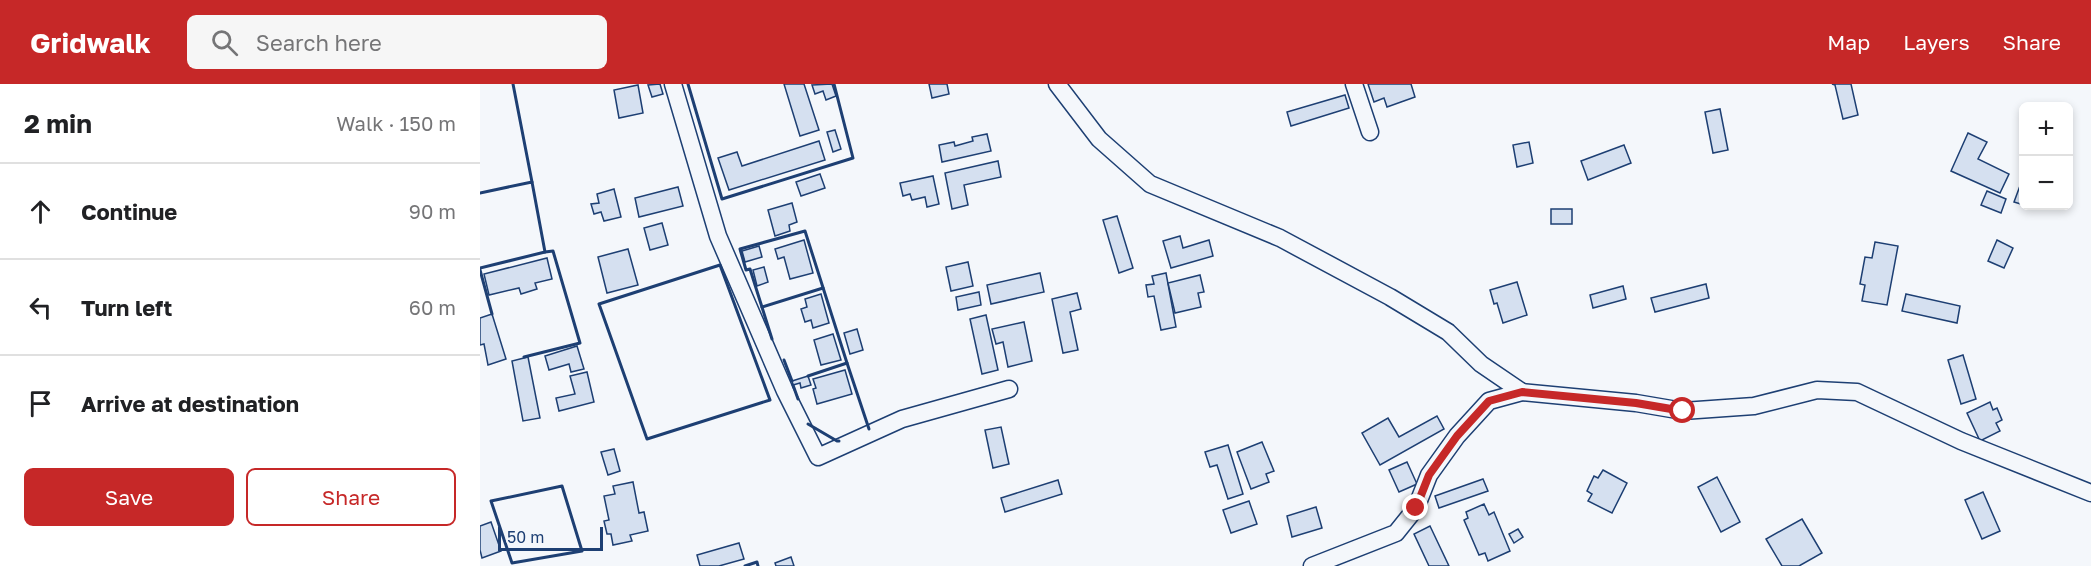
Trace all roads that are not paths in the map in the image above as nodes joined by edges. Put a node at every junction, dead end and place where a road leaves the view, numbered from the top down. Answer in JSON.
{"nodes":[{"id":1,"x":673,"y":84,"type":"edge"},
{"id":2,"x":1058,"y":84,"type":"edge"},
{"id":3,"x":1354,"y":84,"type":"edge"},
{"id":4,"x":1370,"y":132,"type":"dead end"},
{"id":5,"x":1009,"y":389,"type":"dead end"},
{"id":6,"x":1522,"y":392,"type":"junction"},
{"id":7,"x":2091,"y":493,"type":"edge"},
{"id":8,"x":1312,"y":566,"type":"edge"}],
"edges":[{"from":1,"to":5,"type":"street"},
{"from":2,"to":6,"type":"street"},
{"from":3,"to":4,"type":"street"},
{"from":6,"to":7,"type":"street"},
{"from":6,"to":8,"type":"street"}]}
